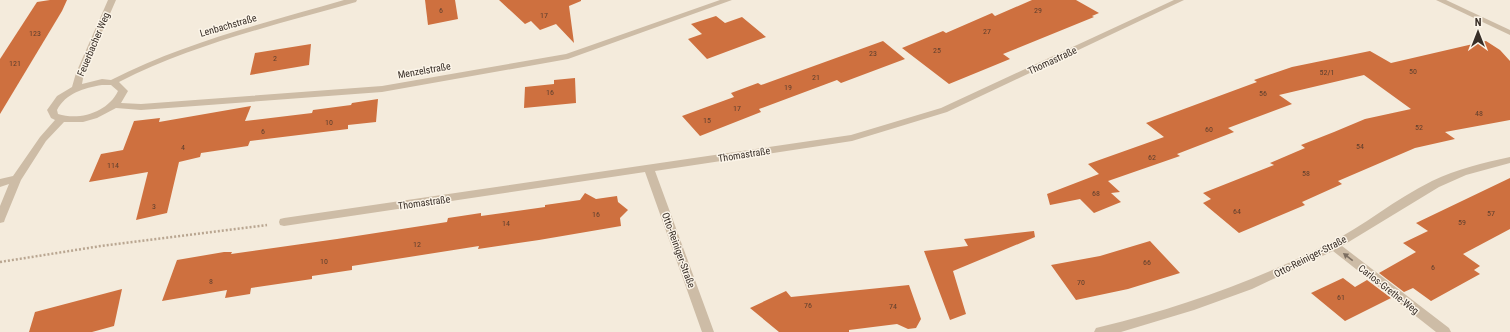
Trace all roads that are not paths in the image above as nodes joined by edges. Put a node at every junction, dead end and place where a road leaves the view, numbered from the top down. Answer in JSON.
{"nodes":[{"id":1,"x":112,"y":0,"type":"edge"},
{"id":2,"x":353,"y":0,"type":"edge"},
{"id":3,"x":728,"y":0,"type":"edge"},
{"id":4,"x":1180,"y":0,"type":"edge"},
{"id":5,"x":1440,"y":0,"type":"edge"},
{"id":6,"x":1510,"y":33,"type":"edge"},
{"id":7,"x":113,"y":82,"type":"junction"},
{"id":8,"x":76,"y":88,"type":"junction"},
{"id":9,"x":114,"y":105,"type":"junction"},
{"id":10,"x":62,"y":119,"type":"junction"},
{"id":11,"x":1510,"y":160,"type":"edge"},
{"id":12,"x":649,"y":169,"type":"junction"},
{"id":13,"x":16,"y":179,"type":"junction"},
{"id":14,"x":0,"y":183,"type":"edge"},
{"id":15,"x":0,"y":219,"type":"edge"},
{"id":16,"x":284,"y":222,"type":"road end"},
{"id":17,"x":1334,"y":246,"type":"junction"},
{"id":18,"x":708,"y":332,"type":"edge"},
{"id":19,"x":1100,"y":332,"type":"edge"},
{"id":20,"x":1445,"y":332,"type":"edge"}],
"edges":[{"from":1,"to":8,"type":"street","name":"Feuerbacher Weg"},
{"from":2,"to":7,"type":"street","name":"Lenbachstraße"},
{"from":3,"to":9,"type":"street","name":"Menzelstraße"},
{"from":4,"to":12,"type":"street","name":"Thomastraße"},
{"from":5,"to":6,"type":"street"},
{"from":7,"to":8,"type":"street","name":"Feuerbacher Weg"},
{"from":7,"to":9,"type":"street"},
{"from":8,"to":10,"type":"street","name":"Feuerbacher Weg"},
{"from":9,"to":10,"type":"street"},
{"from":10,"to":13,"type":"street"},
{"from":11,"to":17,"type":"street","name":"Otto-Reiniger-Straße"},
{"from":12,"to":16,"type":"street","name":"Thomastraße"},
{"from":12,"to":18,"type":"street","name":"Otto-Reiniger-Straße"},
{"from":13,"to":14,"type":"street"},
{"from":13,"to":15,"type":"street"},
{"from":17,"to":19,"type":"street","name":"Otto-Reiniger-Straße"},
{"from":20,"to":17,"type":"street","name":"Carlos-Grethe-Weg","one_way":true}]}
